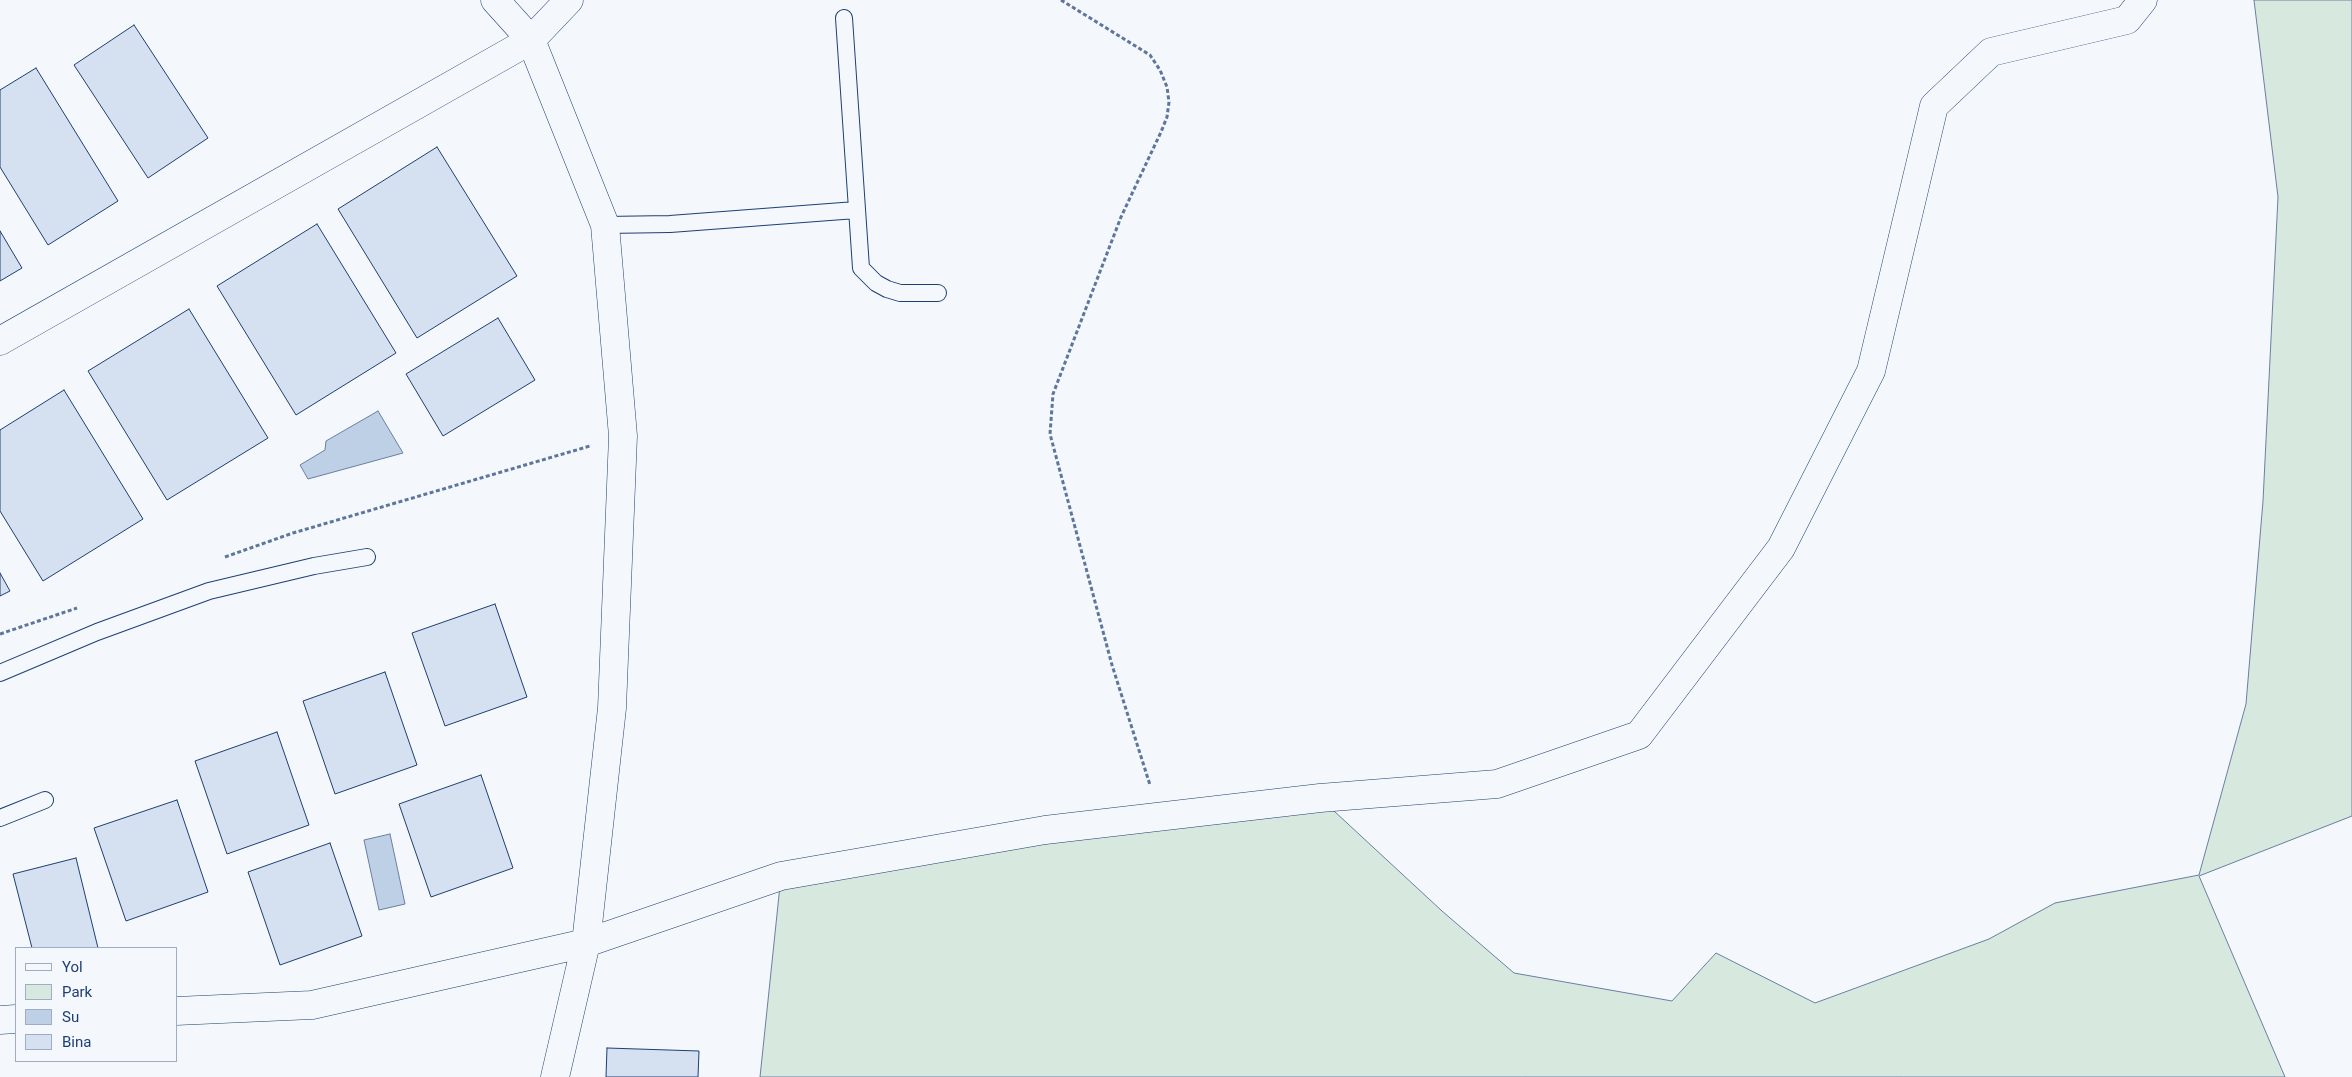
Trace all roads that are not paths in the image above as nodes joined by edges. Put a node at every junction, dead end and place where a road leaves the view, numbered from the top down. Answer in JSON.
{"nodes":[{"id":1,"x":495,"y":0,"type":"edge"},
{"id":2,"x":569,"y":0,"type":"edge"},
{"id":3,"x":2143,"y":0,"type":"edge"},
{"id":4,"x":844,"y":18,"type":"dead end"},
{"id":5,"x":531,"y":40,"type":"junction"},
{"id":6,"x":856,"y":210,"type":"junction"},
{"id":7,"x":605,"y":225,"type":"junction"},
{"id":8,"x":938,"y":293,"type":"dead end"},
{"id":9,"x":0,"y":341,"type":"edge"},
{"id":10,"x":367,"y":557,"type":"dead end"},
{"id":11,"x":0,"y":673,"type":"edge"},
{"id":12,"x":45,"y":800,"type":"dead end"},
{"id":13,"x":0,"y":818,"type":"edge"},
{"id":14,"x":586,"y":944,"type":"junction"},
{"id":15,"x":178,"y":1011,"type":"edge"},
{"id":16,"x":15,"y":1019,"type":"edge"},
{"id":17,"x":0,"y":1020,"type":"edge"},
{"id":18,"x":555,"y":1077,"type":"edge"}],
"edges":[{"from":1,"to":5,"type":"street"},
{"from":2,"to":5,"type":"street"},
{"from":3,"to":14,"type":"street"},
{"from":4,"to":6,"type":"lane"},
{"from":5,"to":7,"type":"street"},
{"from":5,"to":9,"type":"street"},
{"from":6,"to":7,"type":"lane"},
{"from":6,"to":8,"type":"lane"},
{"from":7,"to":14,"type":"street"},
{"from":10,"to":11,"type":"lane"},
{"from":12,"to":13,"type":"lane"},
{"from":14,"to":15,"type":"street"},
{"from":14,"to":18,"type":"street"},
{"from":16,"to":17,"type":"street"}]}
